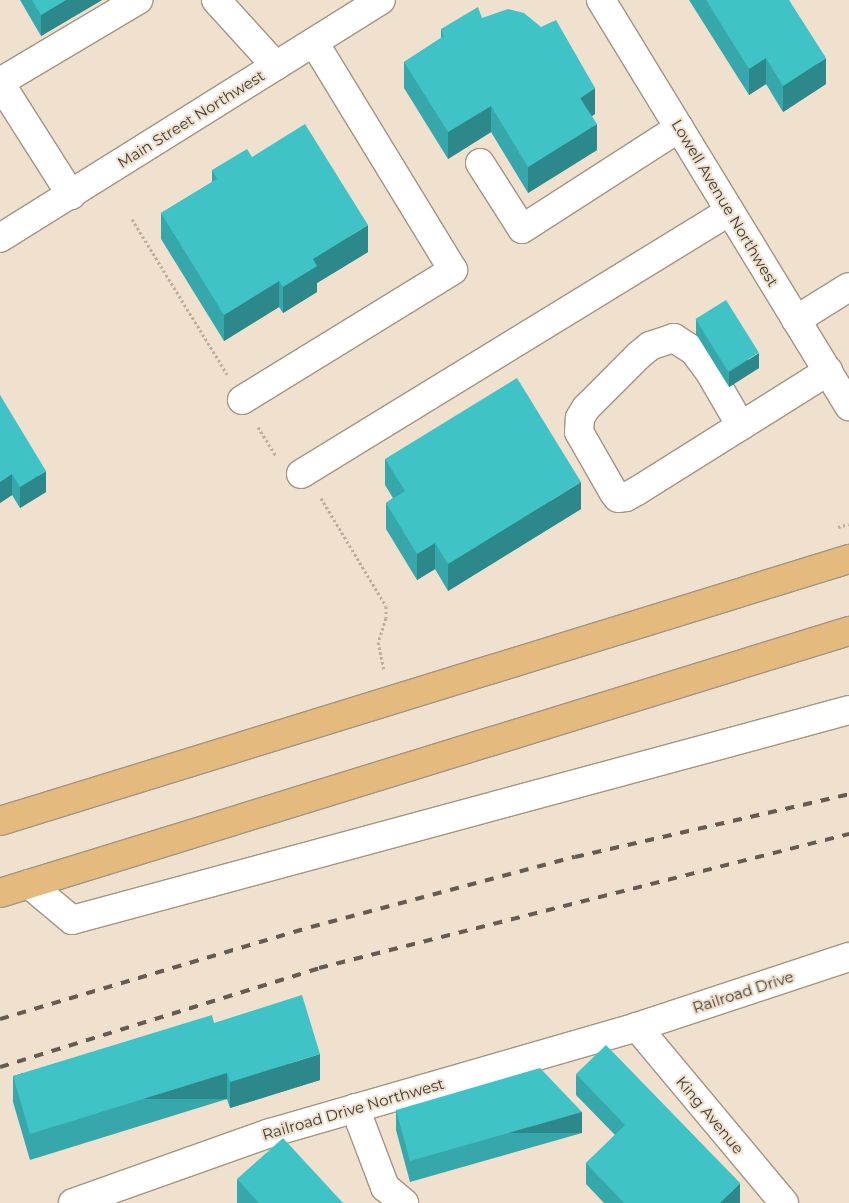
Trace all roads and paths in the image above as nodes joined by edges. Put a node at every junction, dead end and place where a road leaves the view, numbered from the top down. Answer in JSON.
{"nodes":[{"id":1,"x":138,"y":0,"type":"edge"},
{"id":2,"x":216,"y":0,"type":"edge"},
{"id":3,"x":381,"y":0,"type":"edge"},
{"id":4,"x":601,"y":0,"type":"edge"},
{"id":5,"x":314,"y":42,"type":"junction"},
{"id":6,"x":276,"y":66,"type":"junction"},
{"id":7,"x":0,"y":82,"type":"edge"},
{"id":8,"x":679,"y":128,"type":"junction"},
{"id":9,"x":480,"y":162,"type":"dead end"},
{"id":10,"x":71,"y":195,"type":"junction"},
{"id":11,"x":730,"y":211,"type":"junction"},
{"id":12,"x":132,"y":219,"type":"dead end"},
{"id":13,"x":0,"y":238,"type":"edge"},
{"id":14,"x":849,"y":287,"type":"edge"},
{"id":15,"x":796,"y":320,"type":"junction"},
{"id":16,"x":828,"y":371,"type":"junction"},
{"id":17,"x":242,"y":400,"type":"junction"},
{"id":18,"x":849,"y":406,"type":"edge"},
{"id":19,"x":741,"y":426,"type":"junction"},
{"id":20,"x":278,"y":459,"type":"dead end"},
{"id":21,"x":306,"y":486,"type":"joint"},
{"id":22,"x":849,"y":559,"type":"edge"},
{"id":23,"x":849,"y":631,"type":"edge"},
{"id":24,"x":384,"y":671,"type":"dead end"},
{"id":25,"x":849,"y":710,"type":"edge"},
{"id":26,"x":0,"y":821,"type":"edge"},
{"id":27,"x":30,"y":884,"type":"junction"},
{"id":28,"x":0,"y":893,"type":"edge"},
{"id":29,"x":849,"y":956,"type":"edge"},
{"id":30,"x":637,"y":1027,"type":"junction"},
{"id":31,"x":355,"y":1108,"type":"junction"},
{"id":32,"x":73,"y":1203,"type":"edge"},
{"id":33,"x":404,"y":1203,"type":"edge"},
{"id":34,"x":784,"y":1203,"type":"edge"}],
"edges":[{"from":1,"to":7,"type":"street"},
{"from":2,"to":6,"type":"street"},
{"from":3,"to":5,"type":"street","name":"Main Street Northwest"},
{"from":4,"to":8,"type":"street","name":"Lowell Avenue Northwest"},
{"from":5,"to":6,"type":"street","name":"Main Street Northwest"},
{"from":5,"to":17,"type":"street"},
{"from":6,"to":10,"type":"street","name":"Main Street Northwest"},
{"from":7,"to":10,"type":"street"},
{"from":8,"to":9,"type":"street"},
{"from":8,"to":11,"type":"street","name":"Lowell Avenue Northwest"},
{"from":10,"to":13,"type":"street","name":"Main Street Northwest"},
{"from":11,"to":15,"type":"street","name":"Lowell Avenue Northwest"},
{"from":11,"to":21,"type":"street"},
{"from":12,"to":17,"type":"path"},
{"from":14,"to":15,"type":"street"},
{"from":15,"to":16,"type":"street","name":"Lowell Avenue Northwest"},
{"from":16,"to":18,"type":"street","name":"Lowell Avenue Northwest"},
{"from":16,"to":19,"type":"street"},
{"from":17,"to":20,"type":"path"},
{"from":19,"to":19,"type":"street"},
{"from":21,"to":24,"type":"path"},
{"from":22,"to":26,"type":"highway"},
{"from":23,"to":27,"type":"highway"},
{"from":25,"to":27,"type":"street"},
{"from":27,"to":28,"type":"highway"},
{"from":29,"to":30,"type":"street","name":"Railroad Drive"},
{"from":30,"to":31,"type":"street","name":"Railroad Drive Northwest"},
{"from":30,"to":34,"type":"street","name":"King Avenue"},
{"from":31,"to":32,"type":"street","name":"Railroad Drive Northwest"},
{"from":31,"to":33,"type":"street"}]}
